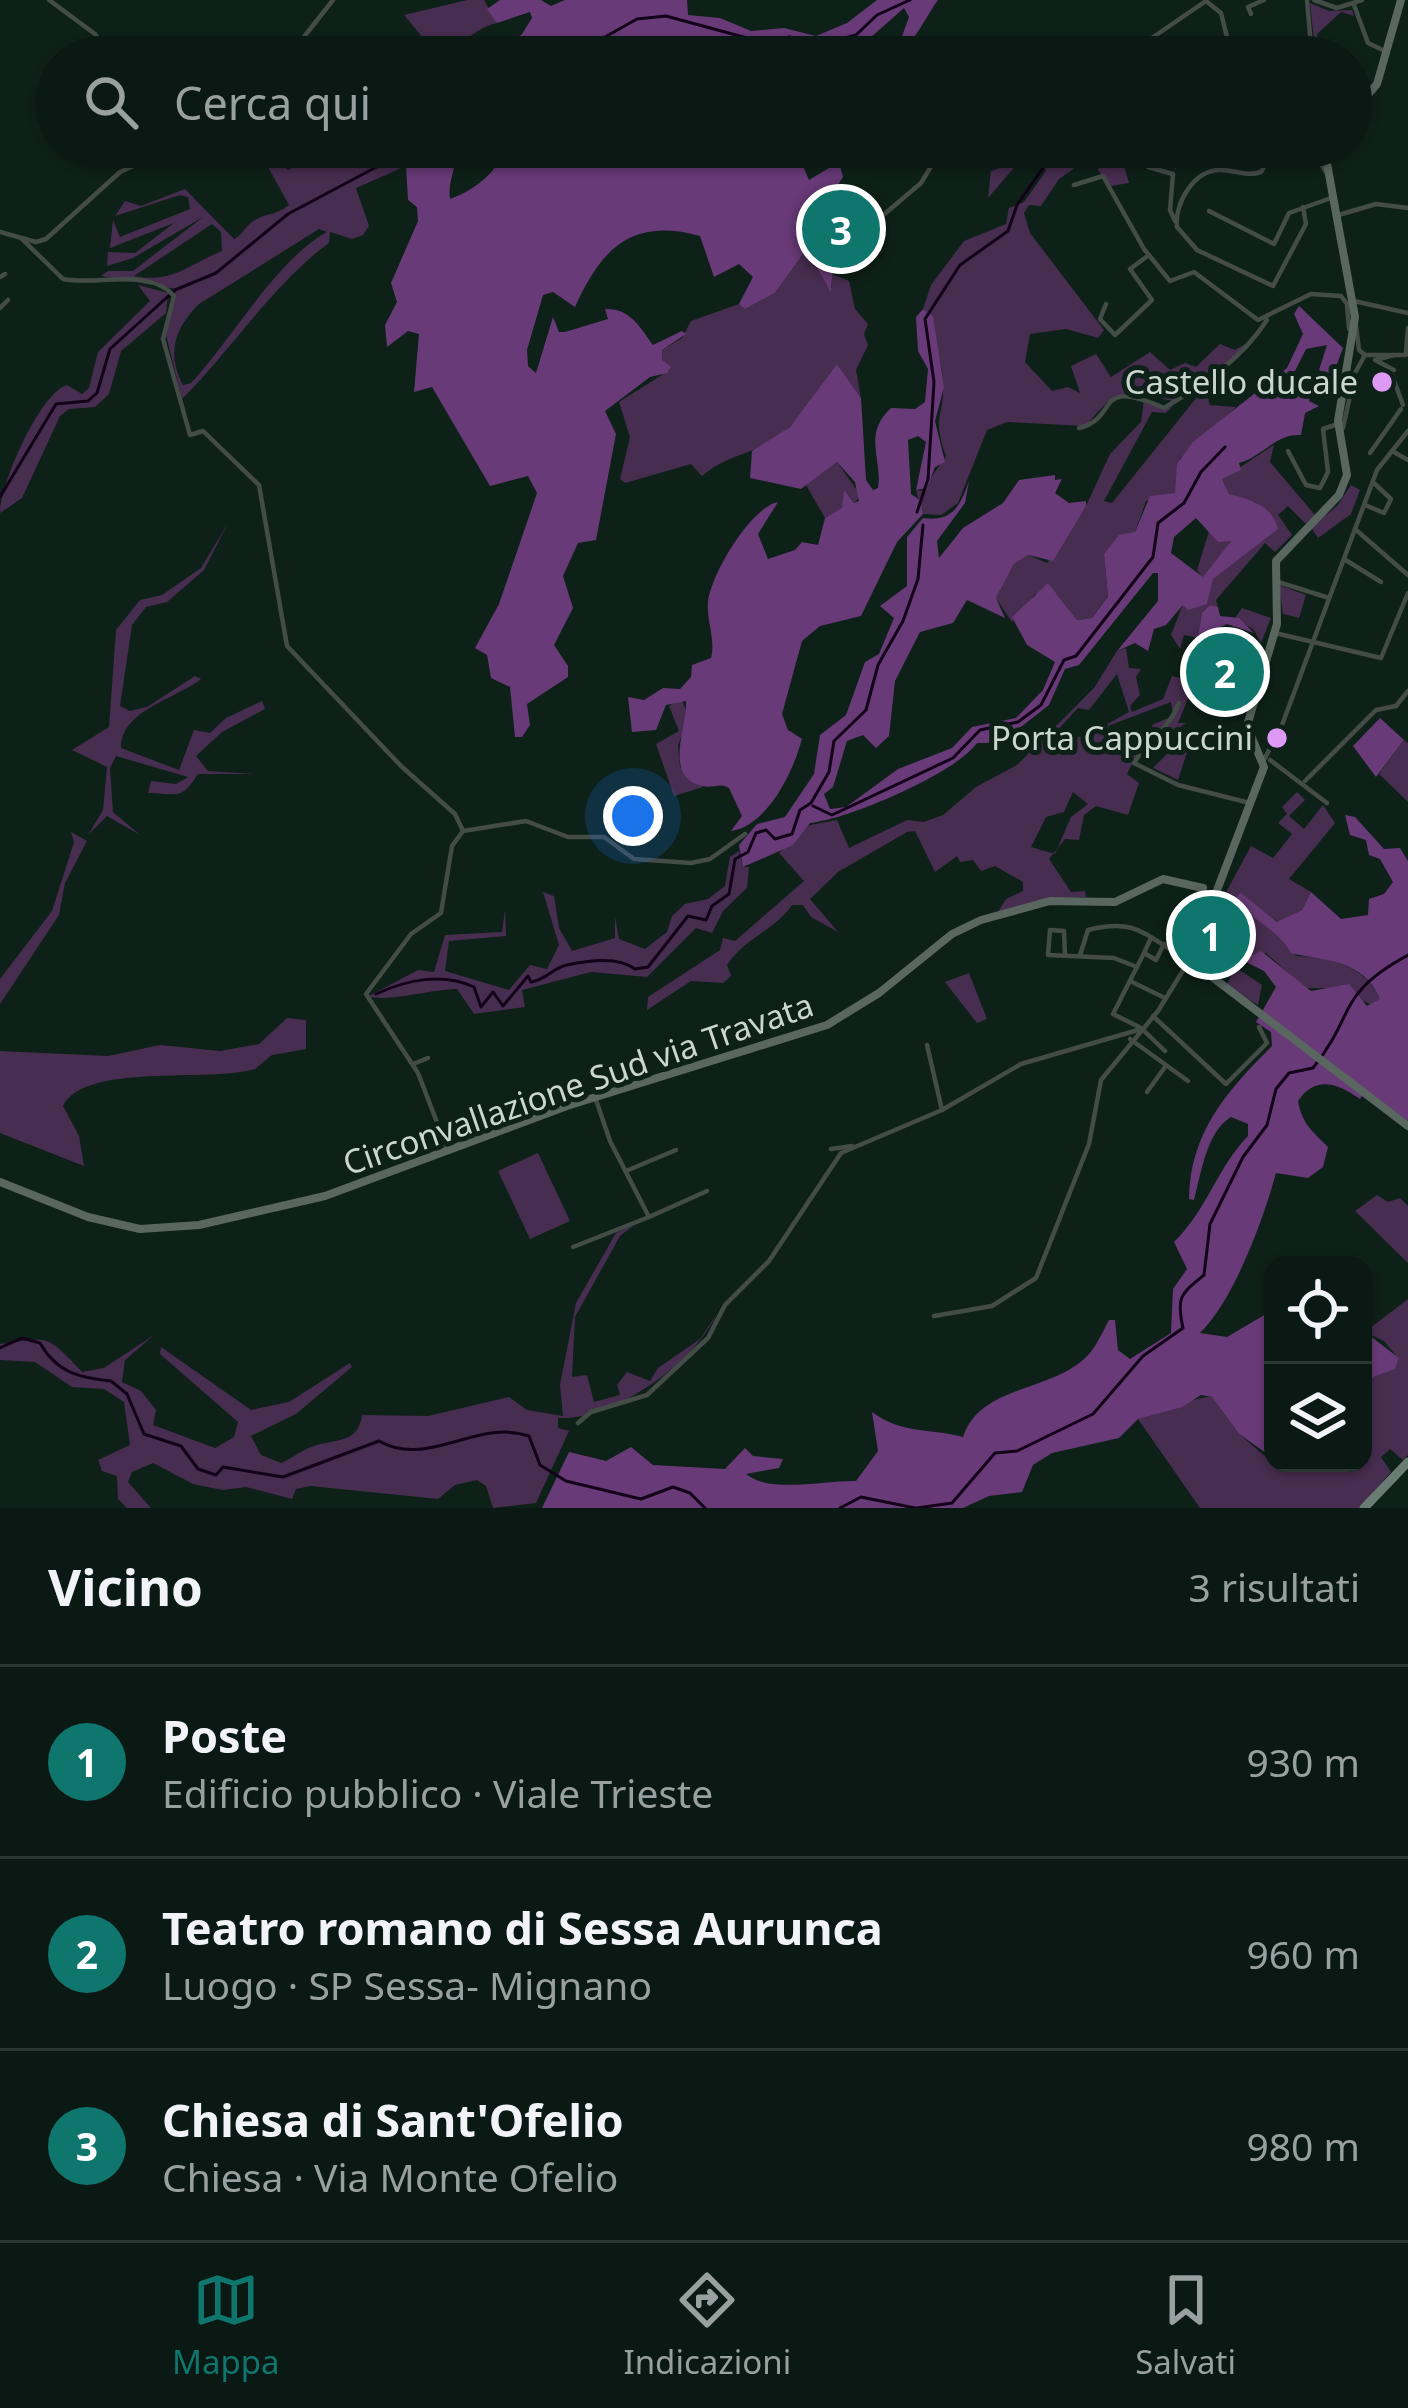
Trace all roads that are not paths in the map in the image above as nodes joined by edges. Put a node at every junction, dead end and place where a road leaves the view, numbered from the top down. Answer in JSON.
{"nodes":[{"id":1,"x":49,"y":0,"type":"edge"},
{"id":2,"x":333,"y":0,"type":"edge"},
{"id":3,"x":1264,"y":0,"type":"edge"},
{"id":4,"x":1310,"y":0,"type":"edge"},
{"id":5,"x":1362,"y":0,"type":"edge"},
{"id":6,"x":1401,"y":0,"type":"edge"},
{"id":7,"x":1198,"y":1,"type":"edge"},
{"id":8,"x":1354,"y":5,"type":"junction"},
{"id":9,"x":1251,"y":14,"type":"dead end"},
{"id":10,"x":94,"y":36,"type":"edge"},
{"id":11,"x":305,"y":36,"type":"edge"},
{"id":12,"x":1152,"y":36,"type":"edge"},
{"id":13,"x":1227,"y":36,"type":"edge"},
{"id":14,"x":1311,"y":36,"type":"edge"},
{"id":15,"x":1365,"y":36,"type":"edge"},
{"id":16,"x":1372,"y":46,"type":"edge"},
{"id":17,"x":1387,"y":52,"type":"junction"},
{"id":18,"x":1372,"y":92,"type":"edge"},
{"id":19,"x":129,"y":168,"type":"edge"},
{"id":20,"x":930,"y":168,"type":"edge"},
{"id":21,"x":1152,"y":168,"type":"edge"},
{"id":22,"x":1263,"y":168,"type":"edge"},
{"id":23,"x":1323,"y":168,"type":"edge"},
{"id":24,"x":1325,"y":168,"type":"edge"},
{"id":25,"x":1326,"y":172,"type":"junction"},
{"id":26,"x":1073,"y":185,"type":"dead end"},
{"id":27,"x":1331,"y":198,"type":"junction"},
{"id":28,"x":1303,"y":207,"type":"junction"},
{"id":29,"x":1408,"y":208,"type":"edge"},
{"id":30,"x":1208,"y":211,"type":"dead end"},
{"id":31,"x":1335,"y":216,"type":"junction"},
{"id":32,"x":1175,"y":221,"type":"junction"},
{"id":33,"x":868,"y":228,"type":"dead end"},
{"id":34,"x":0,"y":232,"type":"edge"},
{"id":35,"x":22,"y":239,"type":"junction"},
{"id":36,"x":1149,"y":255,"type":"junction"},
{"id":37,"x":1351,"y":297,"type":"junction"},
{"id":38,"x":8,"y":300,"type":"dead end"},
{"id":39,"x":1106,"y":304,"type":"dead end"},
{"id":40,"x":0,"y":308,"type":"edge"},
{"id":41,"x":1408,"y":313,"type":"edge"},
{"id":42,"x":1270,"y":316,"type":"junction"},
{"id":43,"x":1355,"y":317,"type":"junction"},
{"id":44,"x":1408,"y":328,"type":"edge"},
{"id":45,"x":1352,"y":349,"type":"junction"},
{"id":46,"x":1365,"y":355,"type":"junction"},
{"id":47,"x":1394,"y":355,"type":"junction"},
{"id":48,"x":1407,"y":355,"type":"edge"},
{"id":49,"x":1337,"y":424,"type":"junction"},
{"id":50,"x":1079,"y":428,"type":"dead end"},
{"id":51,"x":1407,"y":435,"type":"edge"},
{"id":52,"x":1288,"y":451,"type":"dead end"},
{"id":53,"x":1392,"y":451,"type":"junction"},
{"id":54,"x":1344,"y":452,"type":"junction"},
{"id":55,"x":1370,"y":454,"type":"dead end"},
{"id":56,"x":1408,"y":460,"type":"edge"},
{"id":57,"x":1372,"y":483,"type":"junction"},
{"id":58,"x":1364,"y":505,"type":"junction"},
{"id":59,"x":1355,"y":530,"type":"junction"},
{"id":60,"x":1344,"y":559,"type":"junction"},
{"id":61,"x":1408,"y":574,"type":"edge"},
{"id":62,"x":1274,"y":581,"type":"junction"},
{"id":63,"x":1381,"y":582,"type":"dead end"},
{"id":64,"x":1408,"y":592,"type":"edge"},
{"id":65,"x":1329,"y":598,"type":"junction"},
{"id":66,"x":1405,"y":607,"type":"edge"},
{"id":67,"x":1275,"y":633,"type":"junction"},
{"id":68,"x":1312,"y":643,"type":"junction"},
{"id":69,"x":1408,"y":691,"type":"edge"},
{"id":70,"x":1179,"y":703,"type":"dead end"},
{"id":71,"x":1265,"y":761,"type":"junction"},
{"id":72,"x":1304,"y":781,"type":"junction"},
{"id":73,"x":1250,"y":803,"type":"junction"},
{"id":74,"x":1327,"y":803,"type":"dead end"},
{"id":75,"x":464,"y":831,"type":"junction"},
{"id":76,"x":745,"y":834,"type":"dead end"},
{"id":77,"x":1217,"y":890,"type":"junction"},
{"id":78,"x":1152,"y":936,"type":"junction"},
{"id":79,"x":1164,"y":944,"type":"junction"},
{"id":80,"x":1144,"y":953,"type":"junction"},
{"id":81,"x":1065,"y":955,"type":"junction"},
{"id":82,"x":1080,"y":955,"type":"junction"},
{"id":83,"x":1190,"y":961,"type":"junction"},
{"id":84,"x":1137,"y":967,"type":"junction"},
{"id":85,"x":1130,"y":981,"type":"junction"},
{"id":86,"x":1165,"y":998,"type":"junction"},
{"id":87,"x":1154,"y":1016,"type":"junction"},
{"id":88,"x":1258,"y":1027,"type":"dead end"},
{"id":89,"x":1139,"y":1029,"type":"junction"},
{"id":90,"x":1130,"y":1039,"type":"junction"},
{"id":91,"x":927,"y":1045,"type":"dead end"},
{"id":92,"x":1166,"y":1052,"type":"dead end"},
{"id":93,"x":428,"y":1058,"type":"dead end"},
{"id":94,"x":413,"y":1064,"type":"junction"},
{"id":95,"x":1166,"y":1066,"type":"junction"},
{"id":96,"x":1188,"y":1081,"type":"dead end"},
{"id":97,"x":1147,"y":1092,"type":"dead end"},
{"id":98,"x":596,"y":1096,"type":"junction"},
{"id":99,"x":942,"y":1110,"type":"junction"},
{"id":100,"x":1408,"y":1126,"type":"edge"},
{"id":101,"x":857,"y":1147,"type":"junction"},
{"id":102,"x":831,"y":1149,"type":"dead end"},
{"id":103,"x":676,"y":1150,"type":"dead end"},
{"id":104,"x":448,"y":1151,"type":"junction"},
{"id":105,"x":626,"y":1172,"type":"junction"},
{"id":106,"x":0,"y":1182,"type":"edge"},
{"id":107,"x":707,"y":1191,"type":"dead end"},
{"id":108,"x":650,"y":1217,"type":"junction"},
{"id":109,"x":573,"y":1246,"type":"dead end"},
{"id":110,"x":934,"y":1316,"type":"dead end"},
{"id":111,"x":578,"y":1423,"type":"dead end"},
{"id":112,"x":1408,"y":1462,"type":"edge"},
{"id":113,"x":1364,"y":1508,"type":"edge"}],
"edges":[{"from":1,"to":10,"type":"street"},
{"from":2,"to":11,"type":"street"},
{"from":3,"to":9,"type":"street"},
{"from":4,"to":8,"type":"street"},
{"from":4,"to":14,"type":"street"},
{"from":5,"to":8,"type":"street"},
{"from":6,"to":17,"type":"street"},
{"from":7,"to":12,"type":"street"},
{"from":7,"to":13,"type":"street"},
{"from":8,"to":15,"type":"street"},
{"from":16,"to":17,"type":"street"},
{"from":17,"to":18,"type":"street"},
{"from":19,"to":35,"type":"street"},
{"from":20,"to":33,"type":"street"},
{"from":21,"to":32,"type":"street"},
{"from":22,"to":32,"type":"street"},
{"from":23,"to":25,"type":"street"},
{"from":24,"to":25,"type":"street"},
{"from":25,"to":27,"type":"street"},
{"from":26,"to":36,"type":"street"},
{"from":27,"to":28,"type":"street"},
{"from":27,"to":31,"type":"street"},
{"from":28,"to":30,"type":"street"},
{"from":28,"to":32,"type":"street"},
{"from":29,"to":31,"type":"street"},
{"from":31,"to":37,"type":"street"},
{"from":34,"to":35,"type":"street"},
{"from":35,"to":75,"type":"street"},
{"from":36,"to":39,"type":"street"},
{"from":36,"to":42,"type":"street"},
{"from":37,"to":41,"type":"street"},
{"from":37,"to":43,"type":"street"},
{"from":38,"to":40,"type":"street"},
{"from":42,"to":45,"type":"street"},
{"from":42,"to":50,"type":"street"},
{"from":43,"to":45,"type":"street"},
{"from":43,"to":46,"type":"street"},
{"from":44,"to":48,"type":"street"},
{"from":45,"to":49,"type":"street"},
{"from":46,"to":47,"type":"street"},
{"from":46,"to":54,"type":"street"},
{"from":47,"to":48,"type":"street"},
{"from":47,"to":55,"type":"street"},
{"from":49,"to":52,"type":"street"},
{"from":49,"to":54,"type":"street"},
{"from":51,"to":53,"type":"street"},
{"from":53,"to":56,"type":"street"},
{"from":53,"to":57,"type":"street"},
{"from":54,"to":62,"type":"street"},
{"from":57,"to":58,"type":"street"},
{"from":57,"to":58,"type":"street"},
{"from":58,"to":59,"type":"street"},
{"from":59,"to":60,"type":"street"},
{"from":59,"to":61,"type":"street"},
{"from":60,"to":63,"type":"street"},
{"from":60,"to":65,"type":"street"},
{"from":62,"to":65,"type":"street"},
{"from":62,"to":67,"type":"street"},
{"from":64,"to":66,"type":"street"},
{"from":65,"to":68,"type":"street"},
{"from":66,"to":68,"type":"street"},
{"from":67,"to":68,"type":"street"},
{"from":67,"to":71,"type":"street"},
{"from":68,"to":71,"type":"street"},
{"from":69,"to":72,"type":"street"},
{"from":70,"to":73,"type":"street"},
{"from":71,"to":72,"type":"street"},
{"from":71,"to":73,"type":"street"},
{"from":72,"to":74,"type":"street"},
{"from":73,"to":77,"type":"street"},
{"from":75,"to":76,"type":"street"},
{"from":75,"to":94,"type":"street"},
{"from":77,"to":83,"type":"street"},
{"from":77,"to":98,"type":"street","name":"Circonvallazione Sud via Travata"},
{"from":78,"to":79,"type":"street"},
{"from":78,"to":80,"type":"street"},
{"from":78,"to":82,"type":"street"},
{"from":79,"to":80,"type":"street"},
{"from":79,"to":83,"type":"street"},
{"from":80,"to":84,"type":"street"},
{"from":81,"to":81,"type":"street"},
{"from":81,"to":82,"type":"street"},
{"from":82,"to":84,"type":"street"},
{"from":83,"to":86,"type":"street"},
{"from":83,"to":100,"type":"street"},
{"from":84,"to":85,"type":"street"},
{"from":85,"to":86,"type":"street"},
{"from":85,"to":89,"type":"street"},
{"from":86,"to":87,"type":"street"},
{"from":87,"to":88,"type":"street"},
{"from":87,"to":89,"type":"street"},
{"from":89,"to":90,"type":"street"},
{"from":89,"to":92,"type":"street"},
{"from":89,"to":99,"type":"street"},
{"from":90,"to":95,"type":"street"},
{"from":90,"to":110,"type":"street"},
{"from":91,"to":99,"type":"street"},
{"from":93,"to":94,"type":"street"},
{"from":94,"to":104,"type":"street"},
{"from":95,"to":96,"type":"street"},
{"from":95,"to":97,"type":"street"},
{"from":98,"to":104,"type":"street","name":"Circonvallazione Sud via Travata"},
{"from":98,"to":105,"type":"street"},
{"from":99,"to":101,"type":"street"},
{"from":101,"to":102,"type":"street"},
{"from":101,"to":111,"type":"street"},
{"from":103,"to":105,"type":"street"},
{"from":104,"to":106,"type":"street","name":"Circonvallazione Sud via Travata"},
{"from":105,"to":108,"type":"street"},
{"from":107,"to":108,"type":"street"},
{"from":108,"to":109,"type":"street"},
{"from":112,"to":113,"type":"main road"}]}
